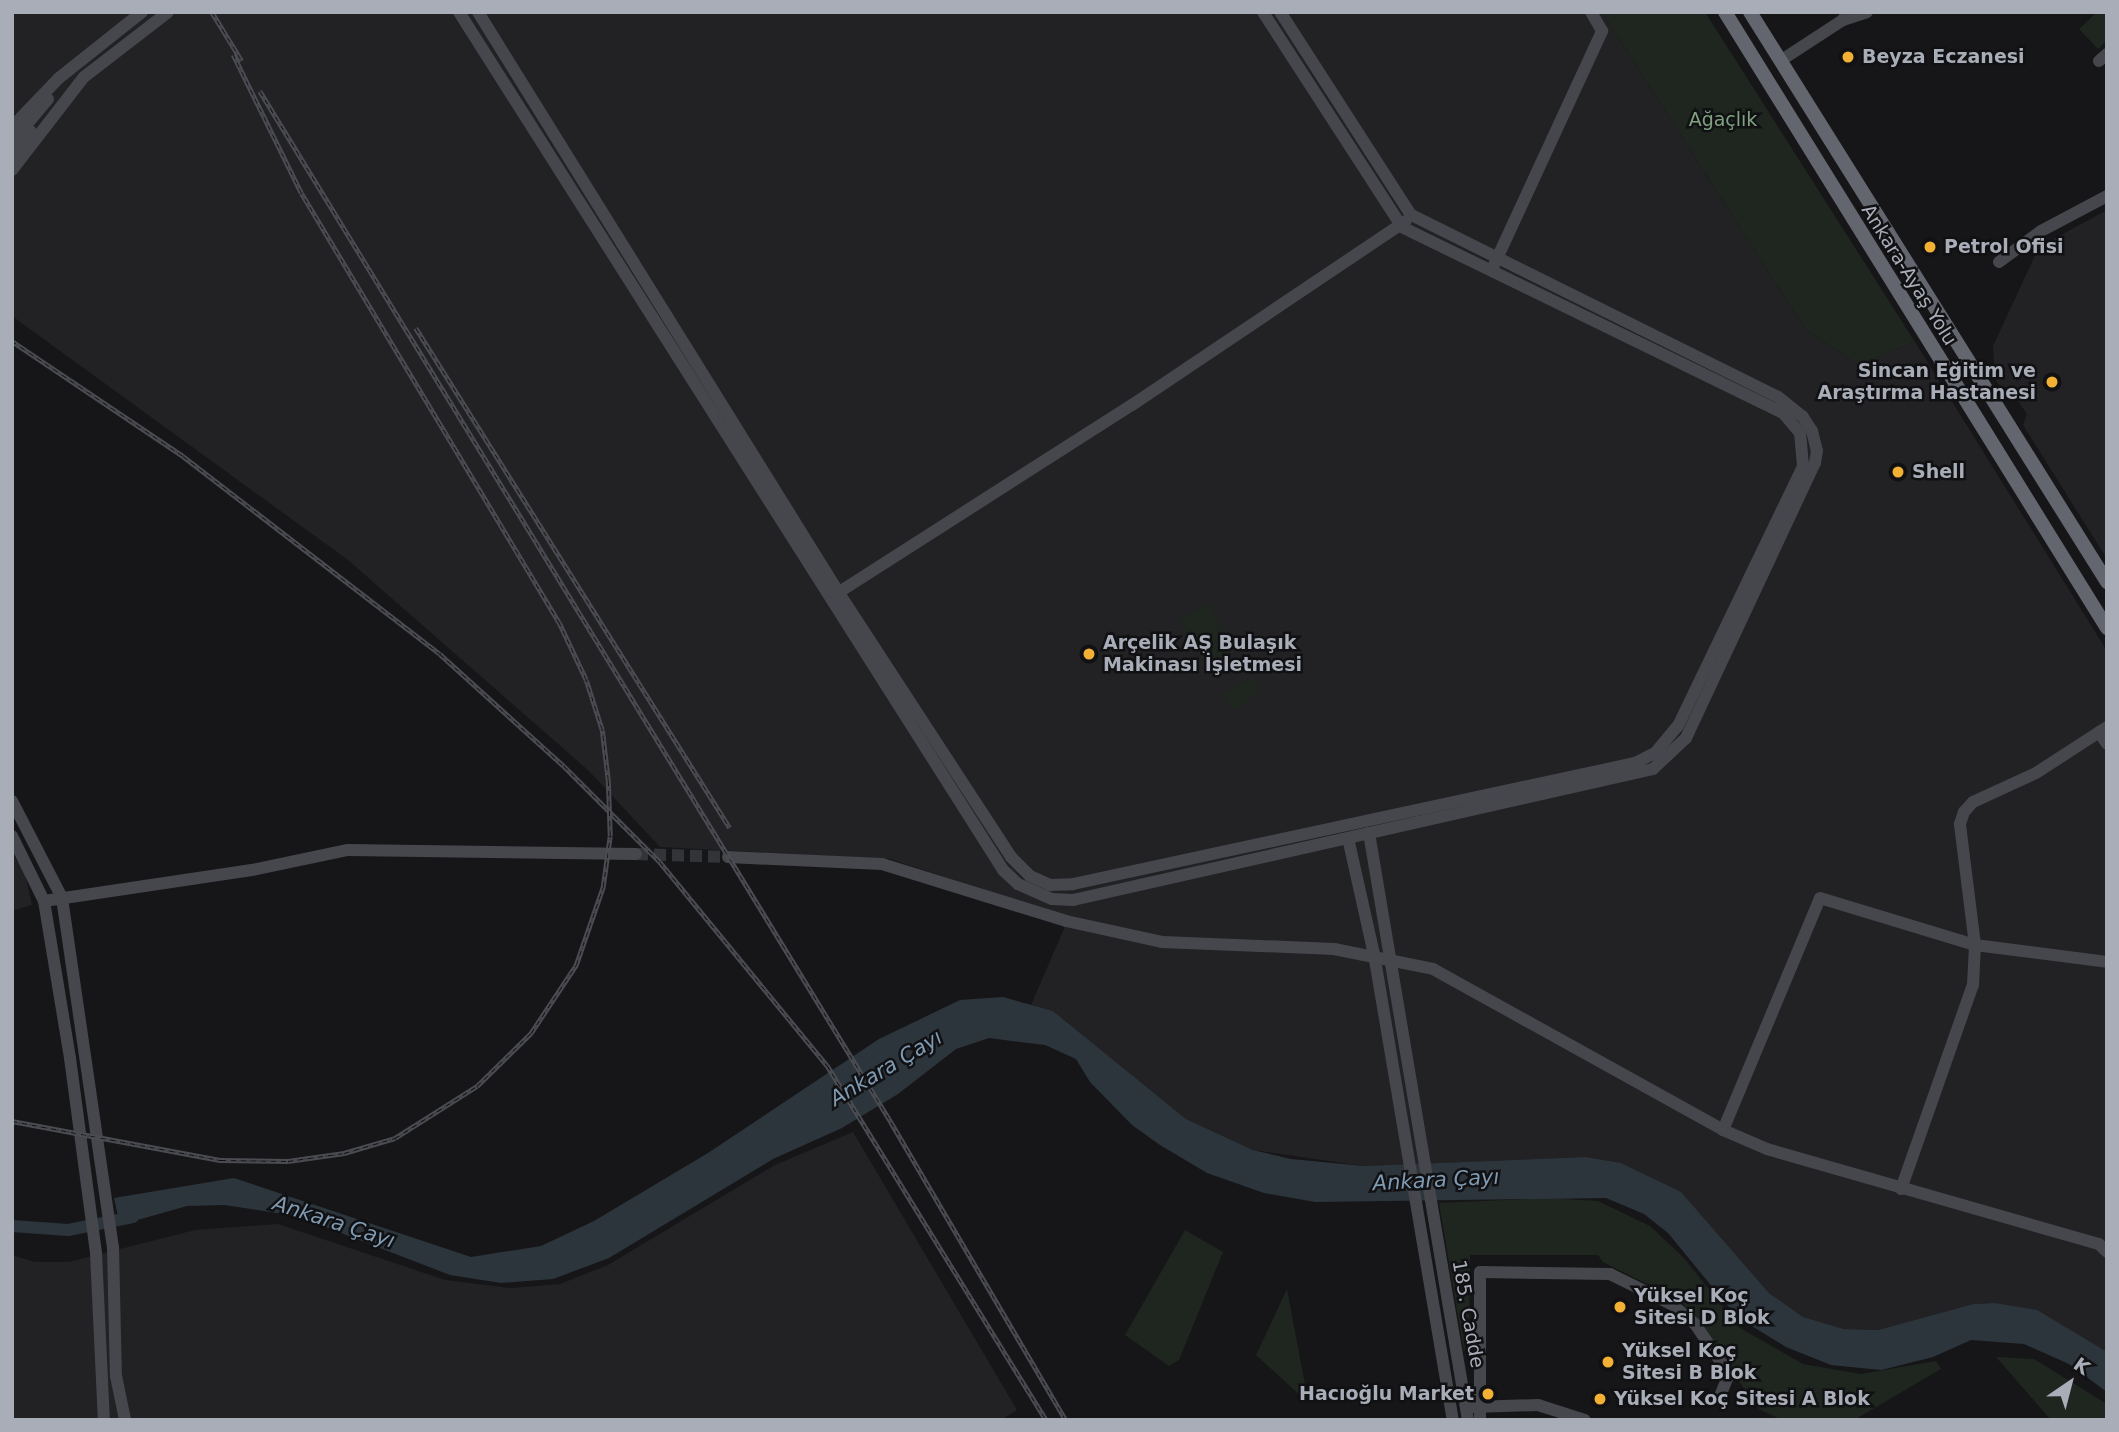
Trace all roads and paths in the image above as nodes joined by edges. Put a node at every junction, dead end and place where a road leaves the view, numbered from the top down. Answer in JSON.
{"nodes":[{"id":1,"x":142,"y":12,"type":"edge"},
{"id":2,"x":169,"y":12,"type":"edge"},
{"id":3,"x":459,"y":12,"type":"edge"},
{"id":4,"x":478,"y":12,"type":"edge"},
{"id":5,"x":1263,"y":12,"type":"edge"},
{"id":6,"x":1280,"y":12,"type":"edge"},
{"id":7,"x":1591,"y":12,"type":"edge"},
{"id":8,"x":1725,"y":12,"type":"edge"},
{"id":9,"x":1750,"y":12,"type":"edge"},
{"id":10,"x":1867,"y":12,"type":"edge"},
{"id":11,"x":1845,"y":16,"type":"edge"},
{"id":12,"x":1780,"y":61,"type":"junction"},
{"id":13,"x":84,"y":76,"type":"junction"},
{"id":14,"x":22,"y":129,"type":"edge"},
{"id":15,"x":12,"y":142,"type":"edge"},
{"id":16,"x":12,"y":156,"type":"edge"},
{"id":17,"x":12,"y":170,"type":"edge"},
{"id":18,"x":2107,"y":196,"type":"edge"},
{"id":19,"x":1410,"y":215,"type":"junction"},
{"id":20,"x":1402,"y":227,"type":"junction"},
{"id":21,"x":1497,"y":259,"type":"junction"},
{"id":22,"x":1999,"y":262,"type":"dead end"},
{"id":23,"x":1491,"y":272,"type":"junction"},
{"id":24,"x":2107,"y":582,"type":"edge"},
{"id":25,"x":834,"y":595,"type":"junction"},
{"id":26,"x":2107,"y":628,"type":"edge"},
{"id":27,"x":2103,"y":729,"type":"edge"},
{"id":28,"x":2107,"y":744,"type":"edge"},
{"id":29,"x":12,"y":801,"type":"edge"},
{"id":30,"x":1369,"y":833,"type":"junction"},
{"id":31,"x":12,"y":836,"type":"edge"},
{"id":32,"x":1348,"y":838,"type":"junction"},
{"id":33,"x":636,"y":854,"type":"tunnel mouth"},
{"id":34,"x":728,"y":856,"type":"tunnel mouth"},
{"id":35,"x":62,"y":898,"type":"junction"},
{"id":36,"x":44,"y":901,"type":"junction"},
{"id":37,"x":1975,"y":945,"type":"junction"},
{"id":38,"x":1374,"y":954,"type":"junction"},
{"id":39,"x":1390,"y":959,"type":"junction"},
{"id":40,"x":2107,"y":962,"type":"edge"},
{"id":41,"x":1723,"y":1130,"type":"junction"},
{"id":42,"x":1414,"y":1152,"type":"junction"},
{"id":43,"x":1901,"y":1189,"type":"junction"},
{"id":44,"x":1425,"y":1216,"type":"junction"},
{"id":45,"x":2107,"y":1252,"type":"edge"},
{"id":46,"x":1719,"y":1399,"type":"dead end"},
{"id":47,"x":1473,"y":1413,"type":"edge"},
{"id":48,"x":104,"y":1420,"type":"edge"},
{"id":49,"x":125,"y":1420,"type":"edge"},
{"id":50,"x":1453,"y":1420,"type":"edge"},
{"id":51,"x":1585,"y":1420,"type":"edge"}],
"edges":[{"from":1,"to":14,"type":"street"},
{"from":2,"to":13,"type":"street"},
{"from":3,"to":25,"type":"street"},
{"from":4,"to":25,"type":"street"},
{"from":5,"to":20,"type":"street"},
{"from":6,"to":19,"type":"street"},
{"from":7,"to":21,"type":"street"},
{"from":8,"to":26,"type":"highway","name":"Ankara-Ayaş Yolu"},
{"from":9,"to":12,"type":"highway","name":"Ankara-Ayaş Yolu"},
{"from":10,"to":11,"type":"street"},
{"from":11,"to":12,"type":"street"},
{"from":12,"to":24,"type":"highway","name":"Ankara-Ayaş Yolu"},
{"from":13,"to":14,"type":"street"},
{"from":13,"to":17,"type":"street"},
{"from":14,"to":15,"type":"street"},
{"from":14,"to":16,"type":"street"},
{"from":18,"to":22,"type":"street"},
{"from":19,"to":20,"type":"street"},
{"from":19,"to":21,"type":"street"},
{"from":20,"to":23,"type":"street"},
{"from":20,"to":25,"type":"street"},
{"from":21,"to":23,"type":"street"},
{"from":21,"to":30,"type":"street"},
{"from":23,"to":25,"type":"street"},
{"from":25,"to":32,"type":"street"},
{"from":27,"to":28,"type":"street"},
{"from":27,"to":37,"type":"street"},
{"from":29,"to":35,"type":"street"},
{"from":30,"to":32,"type":"street"},
{"from":30,"to":39,"type":"street"},
{"from":31,"to":36,"type":"street"},
{"from":32,"to":38,"type":"street"},
{"from":33,"to":35,"type":"street"},
{"from":34,"to":38,"type":"street"},
{"from":35,"to":36,"type":"street"},
{"from":35,"to":49,"type":"street"},
{"from":36,"to":48,"type":"street"},
{"from":37,"to":40,"type":"street"},
{"from":37,"to":41,"type":"street"},
{"from":37,"to":43,"type":"street"},
{"from":38,"to":39,"type":"street"},
{"from":38,"to":42,"type":"street"},
{"from":39,"to":41,"type":"street"},
{"from":39,"to":42,"type":"street"},
{"from":41,"to":43,"type":"street"},
{"from":42,"to":44,"type":"street"},
{"from":43,"to":45,"type":"street"},
{"from":44,"to":47,"type":"street","name":"185. Cadde"},
{"from":44,"to":50,"type":"street","name":"185. Cadde"},
{"from":46,"to":47,"type":"street"},
{"from":47,"to":51,"type":"street"}]}
